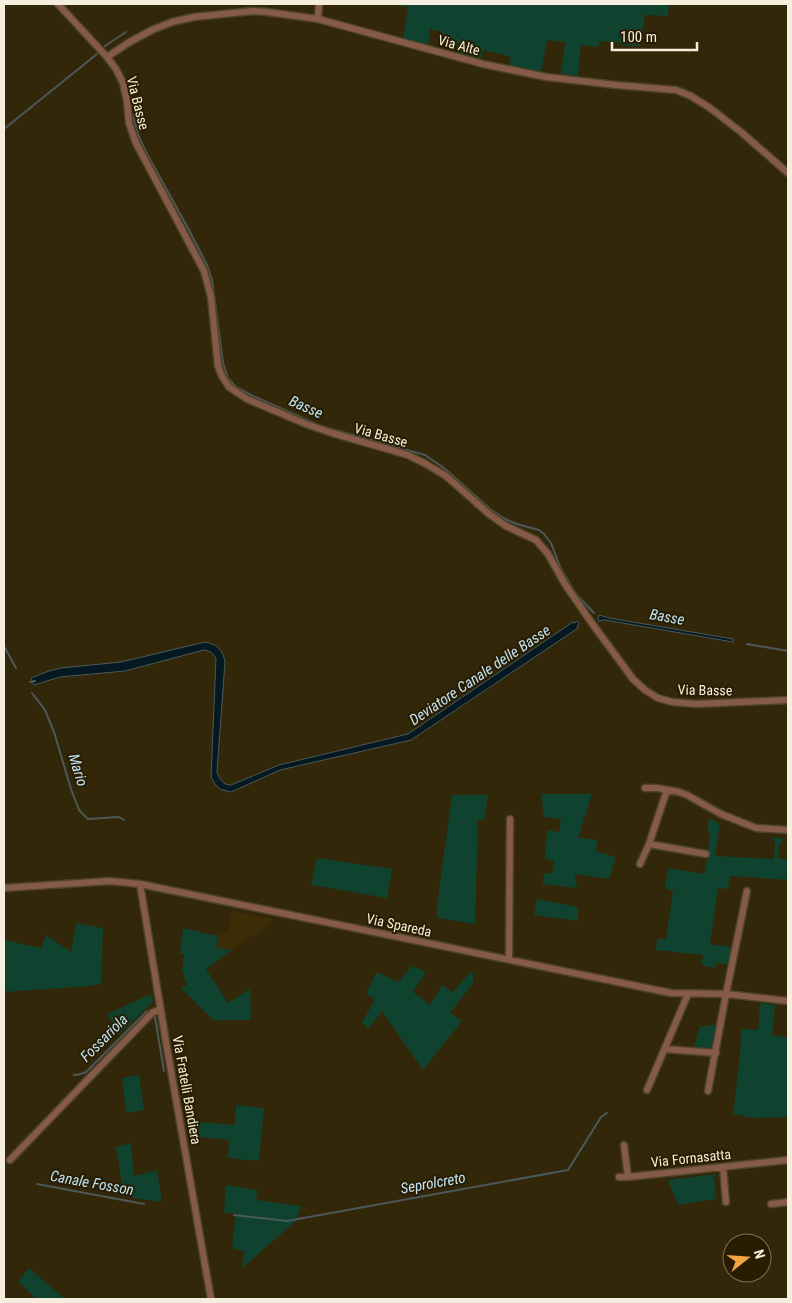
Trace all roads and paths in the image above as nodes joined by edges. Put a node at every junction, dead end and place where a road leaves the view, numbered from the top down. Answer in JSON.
{"nodes":[{"id":1,"x":58,"y":4,"type":"edge"},
{"id":2,"x":319,"y":4,"type":"edge"},
{"id":3,"x":318,"y":20,"type":"junction"},
{"id":4,"x":107,"y":57,"type":"junction"},
{"id":5,"x":788,"y":174,"type":"edge"},
{"id":6,"x":788,"y":700,"type":"edge"},
{"id":7,"x":645,"y":788,"type":"dead end"},
{"id":8,"x":667,"y":790,"type":"junction"},
{"id":9,"x":510,"y":819,"type":"dead end"},
{"id":10,"x":788,"y":830,"type":"edge"},
{"id":11,"x":649,"y":844,"type":"junction"},
{"id":12,"x":706,"y":854,"type":"dead end"},
{"id":13,"x":640,"y":864,"type":"dead end"},
{"id":14,"x":140,"y":884,"type":"junction"},
{"id":15,"x":4,"y":888,"type":"edge"},
{"id":16,"x":748,"y":891,"type":"dead end"},
{"id":17,"x":509,"y":959,"type":"junction"},
{"id":18,"x":688,"y":994,"type":"junction"},
{"id":19,"x":726,"y":994,"type":"junction"},
{"id":20,"x":788,"y":1001,"type":"edge"},
{"id":21,"x":160,"y":1009,"type":"junction"},
{"id":22,"x":665,"y":1049,"type":"junction"},
{"id":23,"x":716,"y":1053,"type":"junction"},
{"id":24,"x":647,"y":1090,"type":"dead end"},
{"id":25,"x":708,"y":1091,"type":"dead end"},
{"id":26,"x":624,"y":1145,"type":"dead end"},
{"id":27,"x":10,"y":1160,"type":"dead end"},
{"id":28,"x":788,"y":1160,"type":"edge"},
{"id":29,"x":723,"y":1167,"type":"junction"},
{"id":30,"x":628,"y":1177,"type":"junction"},
{"id":31,"x":619,"y":1178,"type":"dead end"},
{"id":32,"x":726,"y":1202,"type":"dead end"},
{"id":33,"x":788,"y":1202,"type":"edge"},
{"id":34,"x":771,"y":1204,"type":"dead end"},
{"id":35,"x":211,"y":1299,"type":"edge"}],
"edges":[{"from":1,"to":4,"type":"street","name":"Via Basse"},
{"from":2,"to":3,"type":"street"},
{"from":3,"to":4,"type":"street","name":"Via Alte"},
{"from":3,"to":5,"type":"street","name":"Via Alte"},
{"from":4,"to":6,"type":"street","name":"Via Basse"},
{"from":7,"to":8,"type":"street"},
{"from":8,"to":10,"type":"street"},
{"from":8,"to":11,"type":"street"},
{"from":9,"to":17,"type":"street"},
{"from":11,"to":12,"type":"street"},
{"from":11,"to":13,"type":"street"},
{"from":14,"to":15,"type":"street","name":"Via Spareda"},
{"from":14,"to":17,"type":"street","name":"Via Spareda"},
{"from":14,"to":21,"type":"street","name":"Via Fratelli Bandiera"},
{"from":16,"to":19,"type":"street"},
{"from":17,"to":18,"type":"street","name":"Via Spareda"},
{"from":18,"to":19,"type":"street","name":"Via Spareda"},
{"from":18,"to":22,"type":"street"},
{"from":19,"to":20,"type":"street","name":"Via Spareda"},
{"from":19,"to":23,"type":"street"},
{"from":21,"to":27,"type":"street"},
{"from":21,"to":35,"type":"street","name":"Via Fratelli Bandiera"},
{"from":22,"to":23,"type":"street"},
{"from":22,"to":24,"type":"street"},
{"from":23,"to":25,"type":"street"},
{"from":26,"to":30,"type":"street"},
{"from":28,"to":29,"type":"street","name":"Via Fornasatta"},
{"from":29,"to":30,"type":"street","name":"Via Fornasatta"},
{"from":29,"to":32,"type":"street"},
{"from":30,"to":31,"type":"street","name":"Via Fornasatta"},
{"from":33,"to":34,"type":"street"}]}
